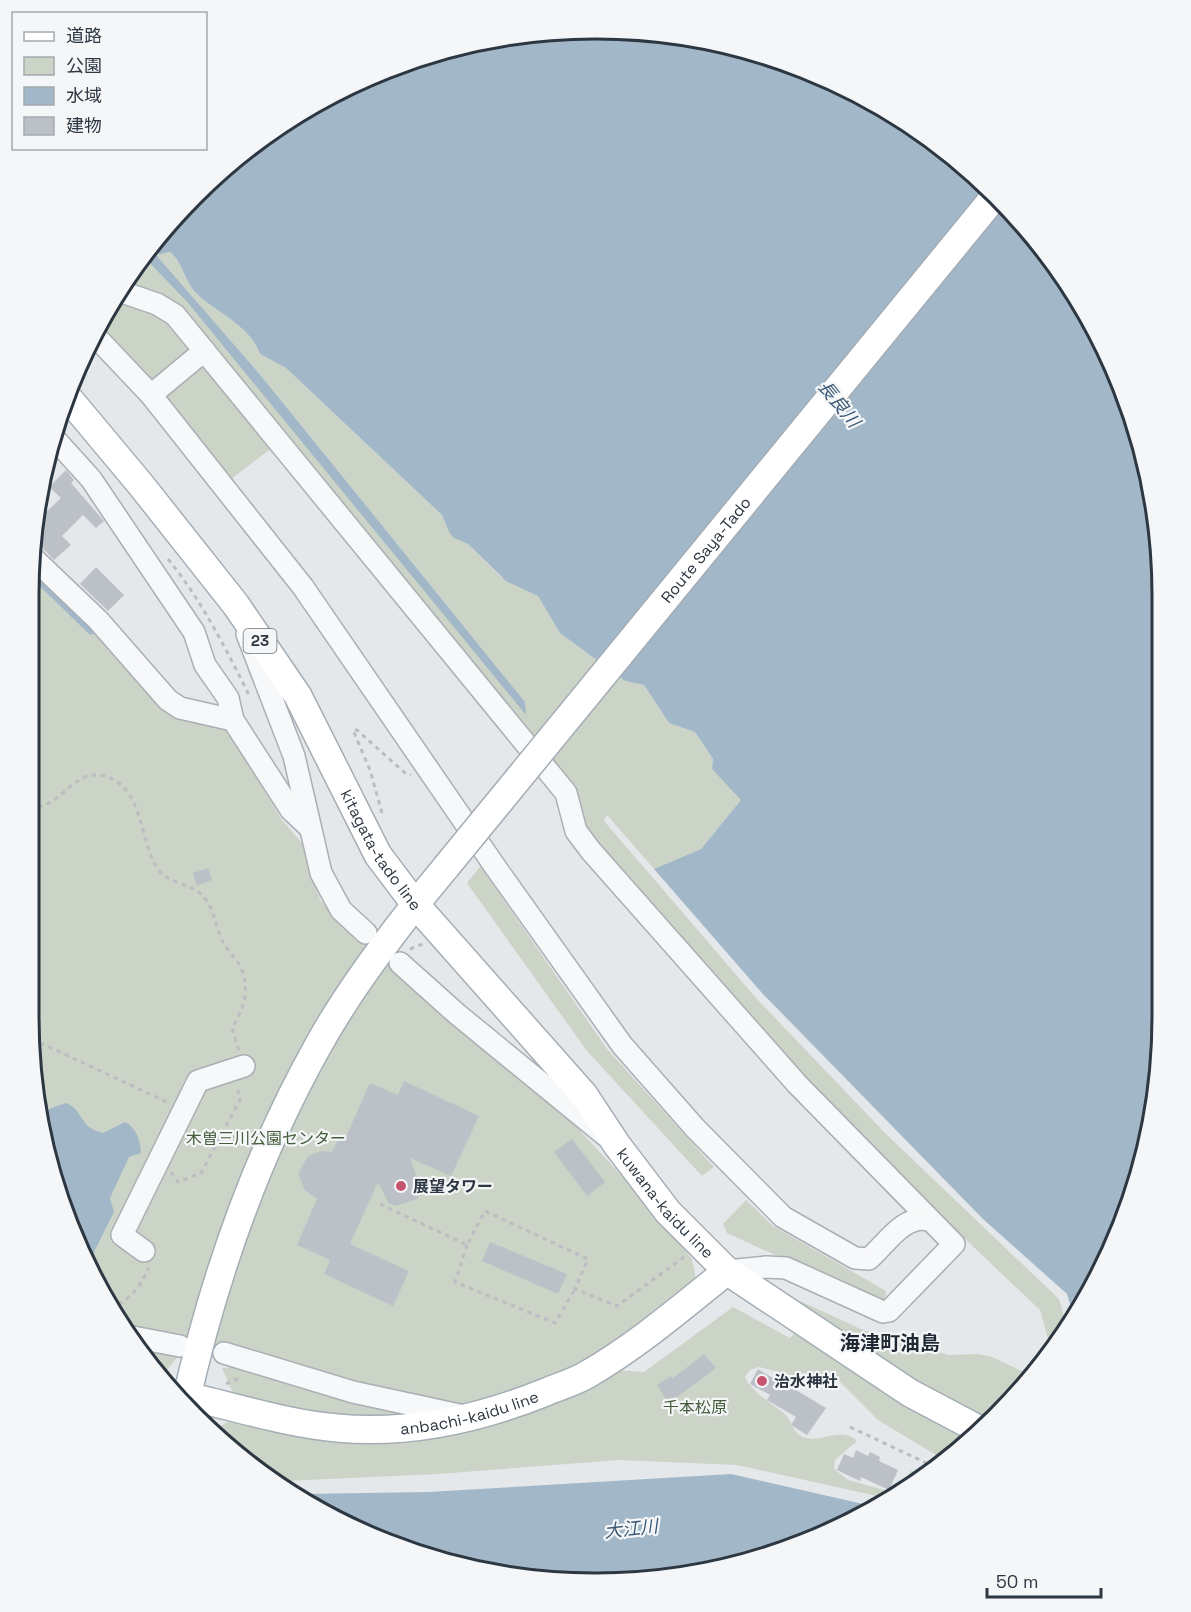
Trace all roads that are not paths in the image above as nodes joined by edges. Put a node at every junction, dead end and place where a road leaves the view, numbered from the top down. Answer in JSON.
{"nodes":[{"id":1,"x":990,"y":203,"type":"edge"},
{"id":2,"x":128,"y":294,"type":"edge"},
{"id":3,"x":100,"y":341,"type":"edge"},
{"id":4,"x":204,"y":351,"type":"junction"},
{"id":5,"x":151,"y":395,"type":"junction"},
{"id":6,"x":74,"y":404,"type":"edge"},
{"id":7,"x":60,"y":445,"type":"edge"},
{"id":8,"x":40,"y":564,"type":"edge"},
{"id":9,"x":236,"y":605,"type":"junction"},
{"id":10,"x":233,"y":720,"type":"junction"},
{"id":11,"x":309,"y":828,"type":"junction"},
{"id":12,"x":415,"y":904,"type":"junction"},
{"id":13,"x":366,"y":933,"type":"dead end"},
{"id":14,"x":402,"y":957,"type":"road end"},
{"id":15,"x":236,"y":1069,"type":"road end"},
{"id":16,"x":617,"y":1145,"type":"junction"},
{"id":17,"x":928,"y":1220,"type":"junction"},
{"id":18,"x":144,"y":1251,"type":"road end"},
{"id":19,"x":727,"y":1271,"type":"junction"},
{"id":20,"x":142,"y":1339,"type":"edge"},
{"id":21,"x":180,"y":1346,"type":"dead end"},
{"id":22,"x":224,"y":1353,"type":"dead end"},
{"id":23,"x":185,"y":1392,"type":"edge"},
{"id":24,"x":193,"y":1400,"type":"edge"},
{"id":25,"x":471,"y":1418,"type":"junction"},
{"id":26,"x":972,"y":1426,"type":"edge"}],
"edges":[{"from":1,"to":12,"type":"main road","name":"Route Saya-Tado","bridge":true},
{"from":2,"to":4,"type":"street"},
{"from":3,"to":5,"type":"street"},
{"from":4,"to":5,"type":"street"},
{"from":4,"to":17,"type":"street"},
{"from":5,"to":17,"type":"street"},
{"from":6,"to":9,"type":"main road","name":"kitagata-tado line","number":"23"},
{"from":7,"to":10,"type":"street"},
{"from":8,"to":10,"type":"street"},
{"from":9,"to":11,"type":"street"},
{"from":9,"to":12,"type":"main road","name":"kitagata-tado line","number":"23"},
{"from":10,"to":11,"type":"street"},
{"from":11,"to":13,"type":"street"},
{"from":12,"to":16,"type":"main road","name":"kuwana-kaidu line"},
{"from":12,"to":23,"type":"main road","name":"kitagata-tado line"},
{"from":14,"to":16,"type":"street"},
{"from":15,"to":18,"type":"street"},
{"from":16,"to":19,"type":"main road","name":"kuwana-kaidu line"},
{"from":17,"to":19,"type":"street"},
{"from":19,"to":25,"type":"main road","name":"anbachi-kaidu line"},
{"from":19,"to":26,"type":"main road","name":"kuwana-kaidu line"},
{"from":20,"to":21,"type":"street"},
{"from":22,"to":25,"type":"street"},
{"from":24,"to":25,"type":"main road","name":"anbachi-kaidu line"}]}
